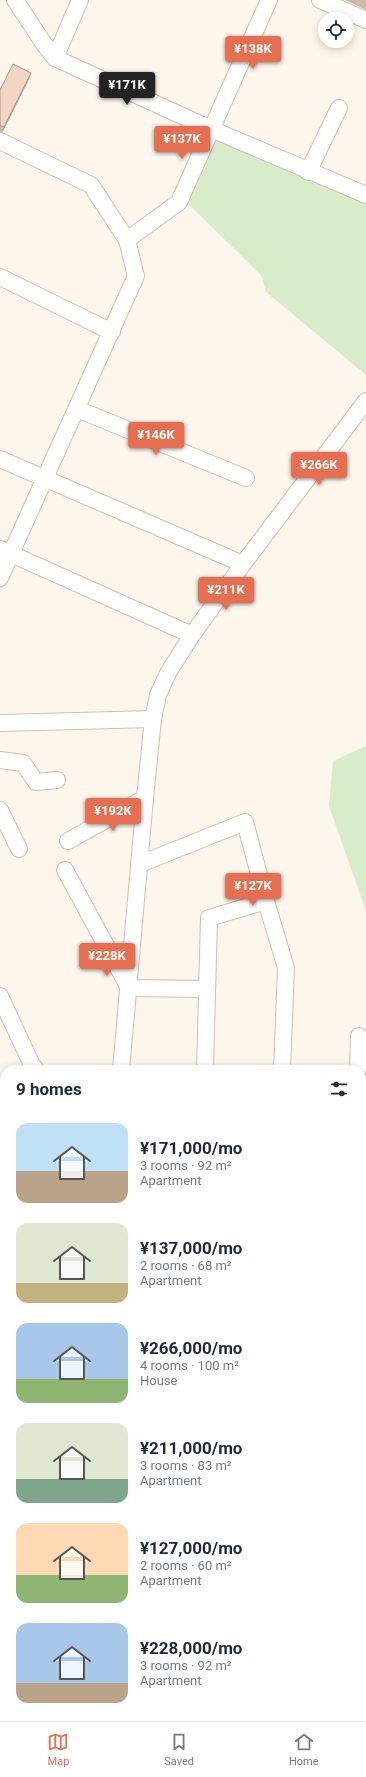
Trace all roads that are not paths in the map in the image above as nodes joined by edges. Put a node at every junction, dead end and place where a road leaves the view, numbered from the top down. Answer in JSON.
{"nodes":[{"id":1,"x":15,"y":0,"type":"edge"},
{"id":2,"x":80,"y":0,"type":"edge"},
{"id":3,"x":269,"y":0,"type":"edge"},
{"id":4,"x":320,"y":0,"type":"edge"},
{"id":5,"x":366,"y":20,"type":"edge"},
{"id":6,"x":55,"y":58,"type":"junction"},
{"id":7,"x":339,"y":108,"type":"dead end"},
{"id":8,"x":211,"y":129,"type":"junction"},
{"id":9,"x":0,"y":141,"type":"edge"},
{"id":10,"x":308,"y":172,"type":"junction"},
{"id":11,"x":366,"y":196,"type":"edge"},
{"id":12,"x":127,"y":240,"type":"junction"},
{"id":13,"x":0,"y":277,"type":"edge"},
{"id":14,"x":112,"y":332,"type":"junction"},
{"id":15,"x":366,"y":401,"type":"edge"},
{"id":16,"x":77,"y":409,"type":"junction"},
{"id":17,"x":0,"y":459,"type":"edge"},
{"id":18,"x":246,"y":478,"type":"dead end"},
{"id":19,"x":45,"y":479,"type":"junction"},
{"id":20,"x":5,"y":552,"type":"edge"},
{"id":21,"x":243,"y":564,"type":"junction"},
{"id":22,"x":0,"y":578,"type":"edge"},
{"id":23,"x":192,"y":634,"type":"junction"},
{"id":24,"x":153,"y":719,"type":"junction"},
{"id":25,"x":0,"y":723,"type":"edge"},
{"id":26,"x":0,"y":760,"type":"edge"},
{"id":27,"x":58,"y":780,"type":"dead end"},
{"id":28,"x":145,"y":798,"type":"junction"},
{"id":29,"x":0,"y":810,"type":"edge"},
{"id":30,"x":68,"y":841,"type":"dead end"},
{"id":31,"x":19,"y":849,"type":"dead end"},
{"id":32,"x":140,"y":864,"type":"junction"},
{"id":33,"x":65,"y":870,"type":"dead end"},
{"id":34,"x":266,"y":900,"type":"junction"},
{"id":35,"x":129,"y":988,"type":"junction"},
{"id":36,"x":207,"y":989,"type":"junction"},
{"id":37,"x":0,"y":996,"type":"edge"},
{"id":38,"x":359,"y":1036,"type":"dead end"},
{"id":39,"x":32,"y":1065,"type":"edge"},
{"id":40,"x":121,"y":1065,"type":"edge"},
{"id":41,"x":205,"y":1065,"type":"edge"},
{"id":42,"x":282,"y":1065,"type":"edge"},
{"id":43,"x":358,"y":1065,"type":"edge"}],
"edges":[{"from":1,"to":6,"type":"street"},
{"from":2,"to":6,"type":"street"},
{"from":3,"to":8,"type":"street"},
{"from":4,"to":5,"type":"street"},
{"from":6,"to":8,"type":"street"},
{"from":7,"to":10,"type":"street"},
{"from":8,"to":10,"type":"street"},
{"from":8,"to":12,"type":"street"},
{"from":9,"to":12,"type":"street"},
{"from":10,"to":11,"type":"street"},
{"from":12,"to":14,"type":"street"},
{"from":13,"to":14,"type":"street"},
{"from":14,"to":16,"type":"street"},
{"from":15,"to":21,"type":"street"},
{"from":16,"to":18,"type":"street"},
{"from":16,"to":19,"type":"street"},
{"from":17,"to":19,"type":"street"},
{"from":19,"to":20,"type":"street"},
{"from":19,"to":21,"type":"street"},
{"from":20,"to":22,"type":"street"},
{"from":20,"to":23,"type":"street"},
{"from":21,"to":23,"type":"street"},
{"from":23,"to":24,"type":"street"},
{"from":24,"to":25,"type":"street"},
{"from":24,"to":28,"type":"street"},
{"from":26,"to":27,"type":"street"},
{"from":28,"to":30,"type":"street"},
{"from":28,"to":32,"type":"street"},
{"from":29,"to":31,"type":"street"},
{"from":32,"to":34,"type":"street"},
{"from":32,"to":35,"type":"street"},
{"from":33,"to":35,"type":"street"},
{"from":34,"to":36,"type":"street"},
{"from":34,"to":42,"type":"street"},
{"from":35,"to":36,"type":"street"},
{"from":35,"to":40,"type":"street"},
{"from":36,"to":41,"type":"street"},
{"from":37,"to":39,"type":"street"},
{"from":38,"to":43,"type":"street"}]}
